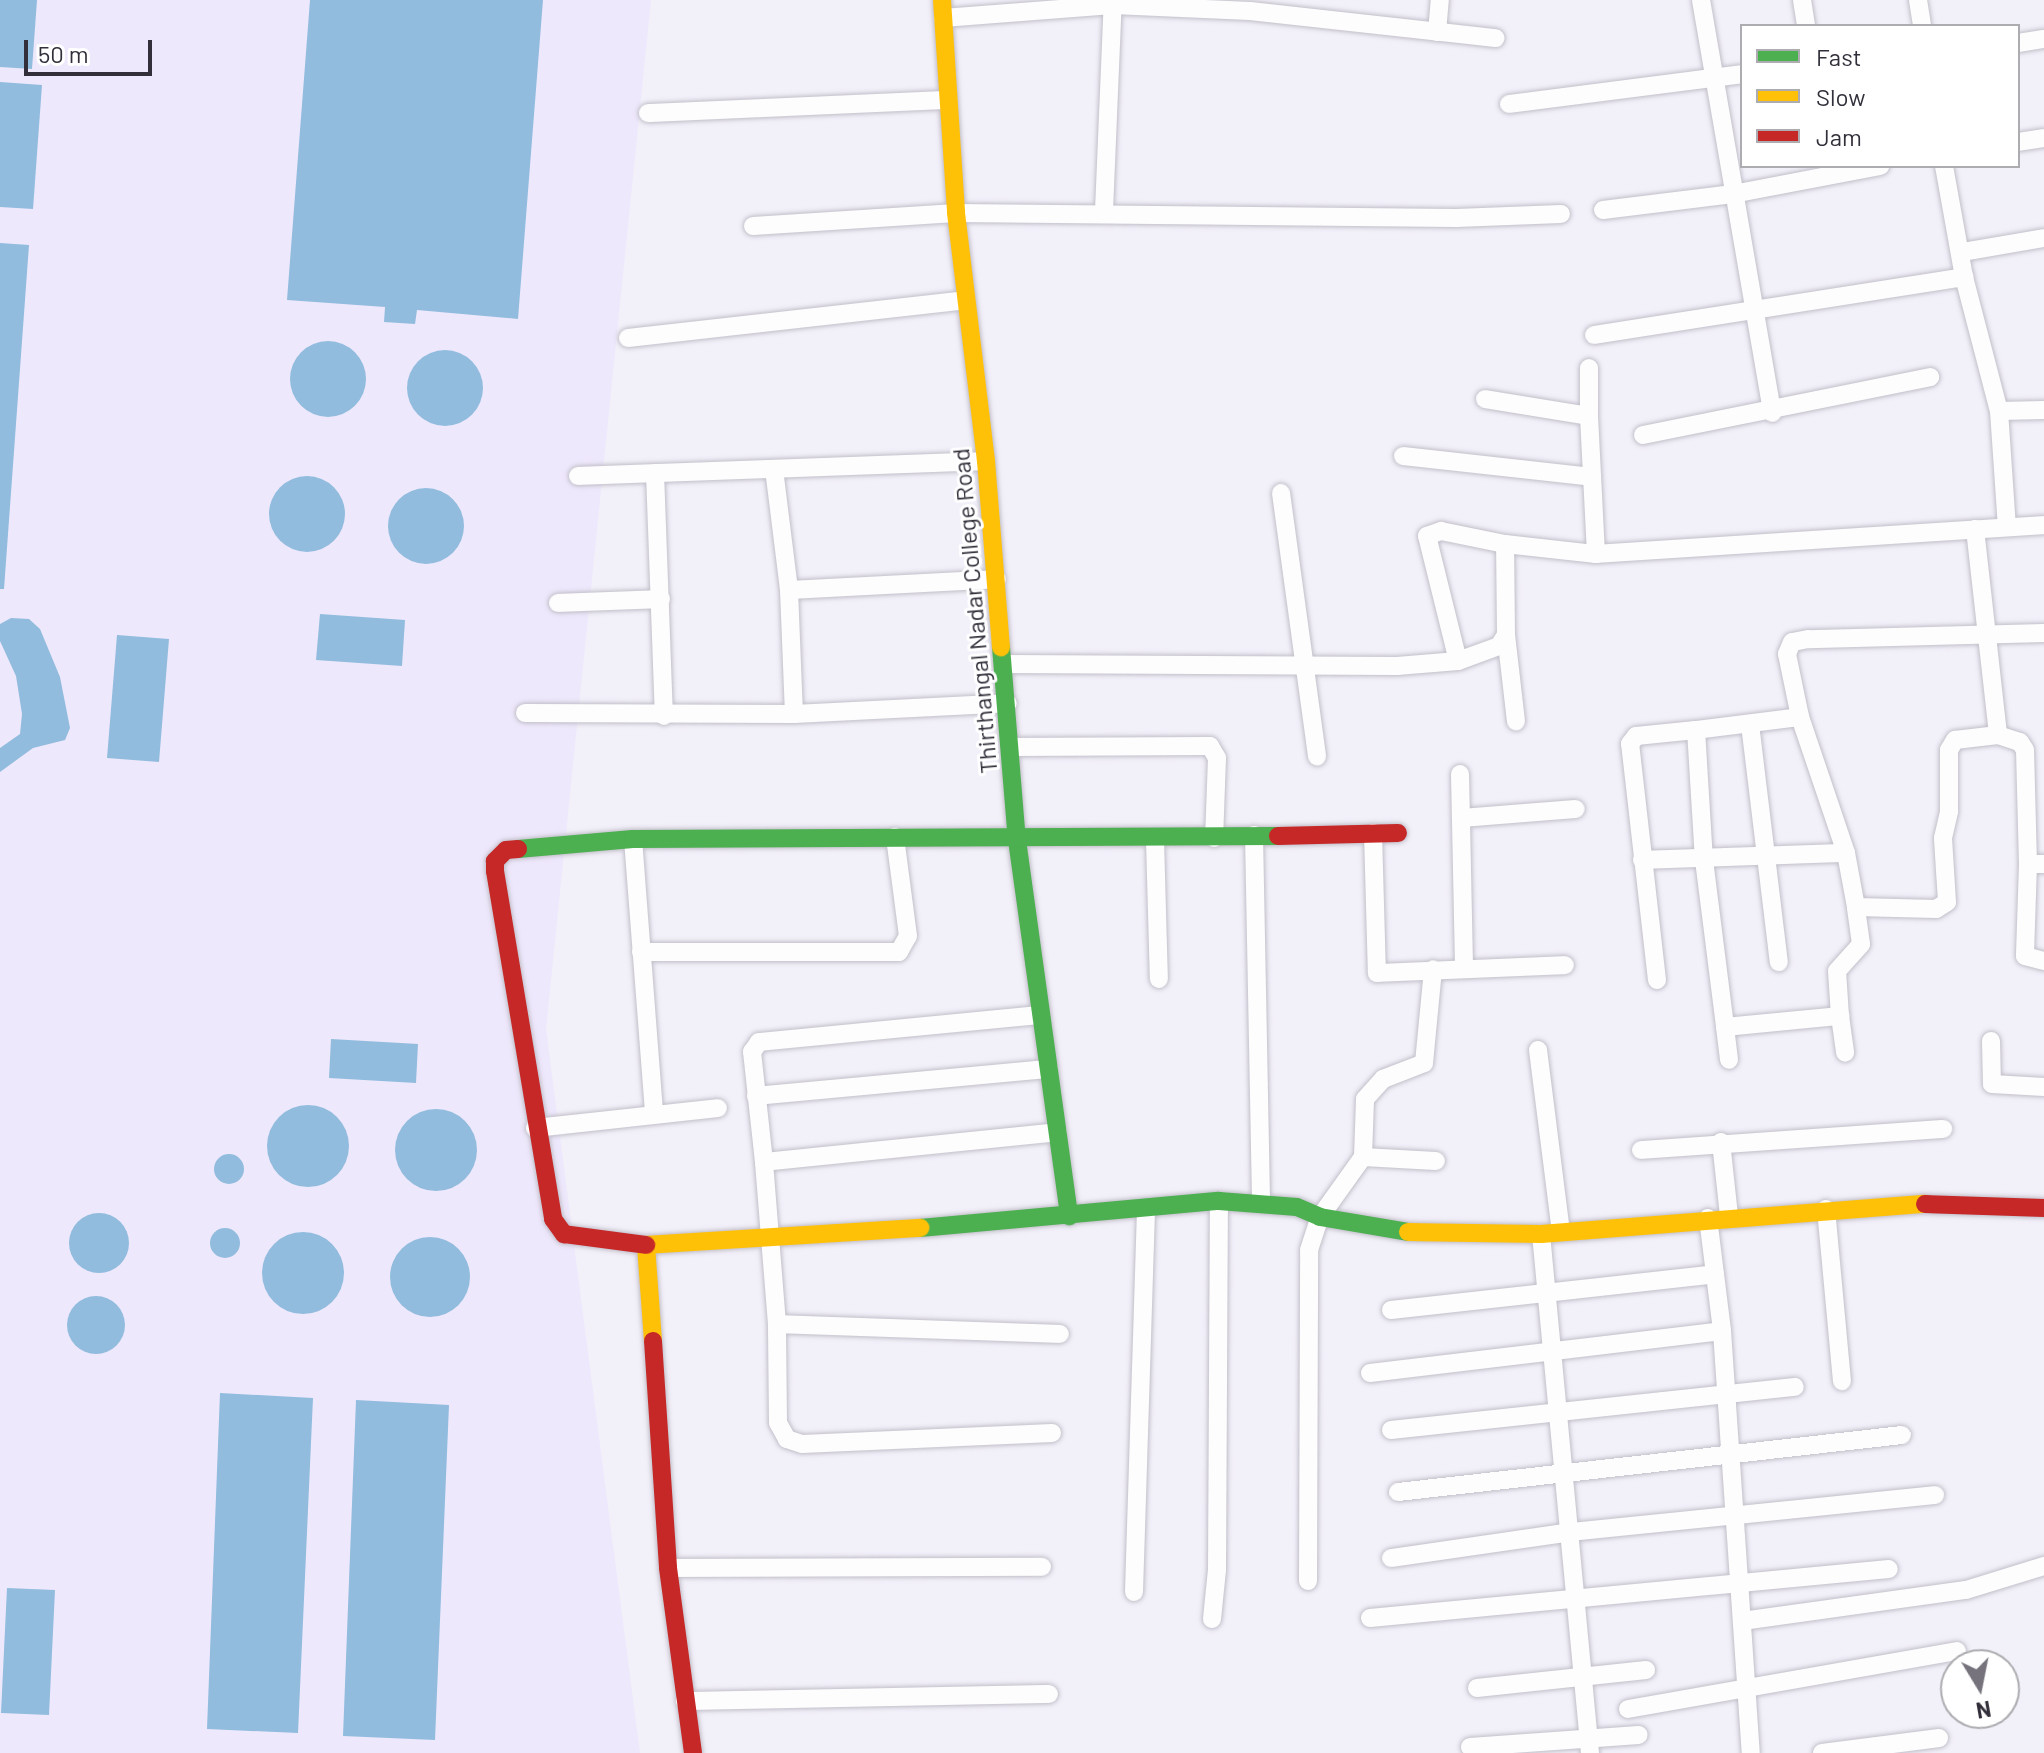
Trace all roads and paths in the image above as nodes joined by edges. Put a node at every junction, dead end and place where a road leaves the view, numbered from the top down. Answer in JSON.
{"nodes":[{"id":1,"x":1440,"y":0,"type":"edge"},
{"id":2,"x":1701,"y":0,"type":"edge"},
{"id":3,"x":1802,"y":0,"type":"edge"},
{"id":4,"x":1918,"y":0,"type":"edge"},
{"id":5,"x":1113,"y":2,"type":"edge"},
{"id":6,"x":942,"y":9,"type":"edge"},
{"id":7,"x":1806,"y":24,"type":"edge"},
{"id":8,"x":1922,"y":24,"type":"edge"},
{"id":9,"x":1437,"y":32,"type":"junction"},
{"id":10,"x":1496,"y":38,"type":"dead end"},
{"id":11,"x":2044,"y":39,"type":"edge"},
{"id":12,"x":2020,"y":43,"type":"edge"},
{"id":13,"x":1740,"y":74,"type":"edge"},
{"id":14,"x":1714,"y":77,"type":"junction"},
{"id":15,"x":947,"y":100,"type":"junction"},
{"id":16,"x":1509,"y":104,"type":"dead end"},
{"id":17,"x":648,"y":113,"type":"dead end"},
{"id":18,"x":2044,"y":138,"type":"edge"},
{"id":19,"x":2020,"y":142,"type":"edge"},
{"id":20,"x":1870,"y":168,"type":"edge"},
{"id":21,"x":1944,"y":168,"type":"edge"},
{"id":22,"x":1733,"y":194,"type":"junction"},
{"id":23,"x":1603,"y":210,"type":"dead end"},
{"id":24,"x":1104,"y":211,"type":"junction"},
{"id":25,"x":956,"y":213,"type":"junction"},
{"id":26,"x":1561,"y":214,"type":"dead end"},
{"id":27,"x":753,"y":226,"type":"dead end"},
{"id":28,"x":2044,"y":238,"type":"edge"},
{"id":29,"x":1962,"y":252,"type":"junction"},
{"id":30,"x":1964,"y":277,"type":"junction"},
{"id":31,"x":965,"y":300,"type":"junction"},
{"id":32,"x":1754,"y":307,"type":"junction"},
{"id":33,"x":1594,"y":335,"type":"dead end"},
{"id":34,"x":628,"y":338,"type":"dead end"},
{"id":35,"x":1589,"y":368,"type":"dead end"},
{"id":36,"x":1930,"y":377,"type":"dead end"},
{"id":37,"x":1485,"y":399,"type":"dead end"},
{"id":38,"x":2044,"y":410,"type":"edge"},
{"id":39,"x":1999,"y":411,"type":"junction"},
{"id":40,"x":1772,"y":413,"type":"junction"},
{"id":41,"x":1589,"y":416,"type":"junction"},
{"id":42,"x":1643,"y":435,"type":"dead end"},
{"id":43,"x":1403,"y":456,"type":"dead end"},
{"id":44,"x":986,"y":461,"type":"junction"},
{"id":45,"x":774,"y":469,"type":"junction"},
{"id":46,"x":655,"y":473,"type":"junction"},
{"id":47,"x":578,"y":476,"type":"dead end"},
{"id":48,"x":1592,"y":477,"type":"junction"},
{"id":49,"x":1281,"y":493,"type":"dead end"},
{"id":50,"x":2044,"y":525,"type":"edge"},
{"id":51,"x":2007,"y":527,"type":"junction"},
{"id":52,"x":1975,"y":529,"type":"junction"},
{"id":53,"x":1505,"y":544,"type":"junction"},
{"id":54,"x":1596,"y":554,"type":"junction"},
{"id":55,"x":997,"y":579,"type":"junction"},
{"id":56,"x":789,"y":590,"type":"junction"},
{"id":57,"x":661,"y":599,"type":"junction"},
{"id":58,"x":558,"y":603,"type":"dead end"},
{"id":59,"x":2044,"y":633,"type":"edge"},
{"id":60,"x":1506,"y":635,"type":"junction"},
{"id":61,"x":1987,"y":635,"type":"junction"},
{"id":62,"x":1458,"y":661,"type":"junction"},
{"id":63,"x":1005,"y":664,"type":"junction"},
{"id":64,"x":1303,"y":665,"type":"junction"},
{"id":65,"x":1008,"y":703,"type":"junction"},
{"id":66,"x":525,"y":713,"type":"dead end"},
{"id":67,"x":794,"y":714,"type":"junction"},
{"id":68,"x":664,"y":716,"type":"junction"},
{"id":69,"x":1800,"y":717,"type":"junction"},
{"id":70,"x":1516,"y":721,"type":"dead end"},
{"id":71,"x":1750,"y":724,"type":"junction"},
{"id":72,"x":1696,"y":730,"type":"junction"},
{"id":73,"x":1998,"y":735,"type":"junction"},
{"id":74,"x":1010,"y":747,"type":"junction"},
{"id":75,"x":2025,"y":750,"type":"junction"},
{"id":76,"x":2044,"y":750,"type":"edge"},
{"id":77,"x":1317,"y":757,"type":"dead end"},
{"id":78,"x":1460,"y":774,"type":"dead end"},
{"id":79,"x":1576,"y":809,"type":"dead end"},
{"id":80,"x":1461,"y":818,"type":"junction"},
{"id":81,"x":1373,"y":833,"type":"junction"},
{"id":82,"x":1398,"y":833,"type":"dead end"},
{"id":83,"x":1254,"y":835,"type":"junction"},
{"id":84,"x":895,"y":837,"type":"junction"},
{"id":85,"x":1214,"y":838,"type":"junction"},
{"id":86,"x":633,"y":839,"type":"junction"},
{"id":87,"x":1017,"y":840,"type":"junction"},
{"id":88,"x":1155,"y":840,"type":"junction"},
{"id":89,"x":1846,"y":853,"type":"junction"},
{"id":90,"x":1770,"y":857,"type":"junction"},
{"id":91,"x":1642,"y":860,"type":"junction"},
{"id":92,"x":1704,"y":860,"type":"junction"},
{"id":93,"x":2036,"y":864,"type":"edge"},
{"id":94,"x":1856,"y":907,"type":"junction"},
{"id":95,"x":641,"y":952,"type":"junction"},
{"id":96,"x":2044,"y":961,"type":"edge"},
{"id":97,"x":1779,"y":962,"type":"dead end"},
{"id":98,"x":1565,"y":965,"type":"dead end"},
{"id":99,"x":1464,"y":967,"type":"junction"},
{"id":100,"x":1433,"y":969,"type":"junction"},
{"id":101,"x":1159,"y":979,"type":"dead end"},
{"id":102,"x":1657,"y":980,"type":"dead end"},
{"id":103,"x":1041,"y":1015,"type":"junction"},
{"id":104,"x":1840,"y":1016,"type":"junction"},
{"id":105,"x":1725,"y":1027,"type":"junction"},
{"id":106,"x":1991,"y":1041,"type":"dead end"},
{"id":107,"x":1538,"y":1050,"type":"dead end"},
{"id":108,"x":1845,"y":1053,"type":"dead end"},
{"id":109,"x":1729,"y":1060,"type":"dead end"},
{"id":110,"x":1049,"y":1069,"type":"junction"},
{"id":111,"x":2044,"y":1087,"type":"edge"},
{"id":112,"x":756,"y":1096,"type":"junction"},
{"id":113,"x":718,"y":1108,"type":"dead end"},
{"id":114,"x":654,"y":1113,"type":"junction"},
{"id":115,"x":535,"y":1128,"type":"junction"},
{"id":116,"x":1943,"y":1129,"type":"dead end"},
{"id":117,"x":1057,"y":1132,"type":"junction"},
{"id":118,"x":1721,"y":1142,"type":"junction"},
{"id":119,"x":1641,"y":1150,"type":"dead end"},
{"id":120,"x":1363,"y":1157,"type":"junction"},
{"id":121,"x":1436,"y":1161,"type":"dead end"},
{"id":122,"x":764,"y":1162,"type":"junction"},
{"id":123,"x":1219,"y":1201,"type":"junction"},
{"id":124,"x":1261,"y":1202,"type":"junction"},
{"id":125,"x":1146,"y":1208,"type":"junction"},
{"id":126,"x":2044,"y":1208,"type":"edge"},
{"id":127,"x":1826,"y":1209,"type":"junction"},
{"id":128,"x":1069,"y":1216,"type":"junction"},
{"id":129,"x":1729,"y":1216,"type":"junction"},
{"id":130,"x":1320,"y":1217,"type":"junction"},
{"id":131,"x":1708,"y":1218,"type":"junction"},
{"id":132,"x":1561,"y":1232,"type":"junction"},
{"id":133,"x":772,"y":1234,"type":"junction"},
{"id":134,"x":1541,"y":1234,"type":"junction"},
{"id":135,"x":646,"y":1245,"type":"junction"},
{"id":136,"x":1715,"y":1274,"type":"junction"},
{"id":137,"x":1546,"y":1289,"type":"junction"},
{"id":138,"x":1391,"y":1310,"type":"dead end"},
{"id":139,"x":777,"y":1324,"type":"junction"},
{"id":140,"x":1722,"y":1331,"type":"junction"},
{"id":141,"x":1060,"y":1334,"type":"dead end"},
{"id":142,"x":1551,"y":1355,"type":"junction"},
{"id":143,"x":1370,"y":1373,"type":"dead end"},
{"id":144,"x":1842,"y":1381,"type":"dead end"},
{"id":145,"x":1795,"y":1387,"type":"dead end"},
{"id":146,"x":1726,"y":1391,"type":"junction"},
{"id":147,"x":1556,"y":1410,"type":"junction"},
{"id":148,"x":1391,"y":1430,"type":"dead end"},
{"id":149,"x":1052,"y":1433,"type":"dead end"},
{"id":150,"x":1902,"y":1435,"type":"dead end"},
{"id":151,"x":1730,"y":1453,"type":"junction"},
{"id":152,"x":1565,"y":1470,"type":"junction"},
{"id":153,"x":1398,"y":1492,"type":"dead end"},
{"id":154,"x":1935,"y":1495,"type":"dead end"},
{"id":155,"x":1735,"y":1517,"type":"junction"},
{"id":156,"x":1571,"y":1532,"type":"junction"},
{"id":157,"x":1391,"y":1558,"type":"dead end"},
{"id":158,"x":2044,"y":1566,"type":"edge"},
{"id":159,"x":1042,"y":1567,"type":"dead end"},
{"id":160,"x":668,"y":1568,"type":"junction"},
{"id":161,"x":1889,"y":1569,"type":"dead end"},
{"id":162,"x":1308,"y":1581,"type":"dead end"},
{"id":163,"x":1740,"y":1587,"type":"junction"},
{"id":164,"x":1134,"y":1592,"type":"dead end"},
{"id":165,"x":1579,"y":1600,"type":"junction"},
{"id":166,"x":1370,"y":1618,"type":"dead end"},
{"id":167,"x":1212,"y":1619,"type":"dead end"},
{"id":168,"x":1742,"y":1621,"type":"junction"},
{"id":169,"x":1940,"y":1654,"type":"edge"},
{"id":170,"x":1646,"y":1670,"type":"dead end"},
{"id":171,"x":1584,"y":1676,"type":"junction"},
{"id":172,"x":1477,"y":1688,"type":"dead end"},
{"id":173,"x":1744,"y":1688,"type":"junction"},
{"id":174,"x":1049,"y":1694,"type":"dead end"},
{"id":175,"x":685,"y":1701,"type":"junction"},
{"id":176,"x":1628,"y":1709,"type":"dead end"},
{"id":177,"x":1639,"y":1735,"type":"dead end"},
{"id":178,"x":1939,"y":1738,"type":"dead end"},
{"id":179,"x":1590,"y":1746,"type":"edge"},
{"id":180,"x":1470,"y":1747,"type":"dead end"},
{"id":181,"x":693,"y":1753,"type":"edge"},
{"id":182,"x":1751,"y":1753,"type":"edge"},
{"id":183,"x":1822,"y":1753,"type":"edge"}],
"edges":[{"from":1,"to":9,"type":"street"},
{"from":2,"to":14,"type":"street"},
{"from":3,"to":7,"type":"street"},
{"from":4,"to":8,"type":"street"},
{"from":5,"to":6,"type":"street"},
{"from":5,"to":9,"type":"street"},
{"from":5,"to":24,"type":"street"},
{"from":6,"to":15,"type":"street","name":"Thirthangal Nadar College Road"},
{"from":9,"to":10,"type":"street"},
{"from":11,"to":12,"type":"street"},
{"from":13,"to":14,"type":"street"},
{"from":14,"to":16,"type":"street"},
{"from":14,"to":22,"type":"street"},
{"from":15,"to":17,"type":"street"},
{"from":15,"to":25,"type":"street","name":"Thirthangal Nadar College Road"},
{"from":18,"to":19,"type":"street"},
{"from":20,"to":22,"type":"street"},
{"from":21,"to":29,"type":"street"},
{"from":22,"to":23,"type":"street"},
{"from":22,"to":32,"type":"street"},
{"from":24,"to":25,"type":"street"},
{"from":24,"to":26,"type":"street"},
{"from":25,"to":27,"type":"street"},
{"from":25,"to":31,"type":"street","name":"Thirthangal Nadar College Road"},
{"from":28,"to":29,"type":"street"},
{"from":29,"to":30,"type":"street"},
{"from":30,"to":32,"type":"street"},
{"from":30,"to":39,"type":"street"},
{"from":31,"to":34,"type":"street"},
{"from":31,"to":44,"type":"street","name":"Thirthangal Nadar College Road"},
{"from":32,"to":33,"type":"street"},
{"from":32,"to":40,"type":"street"},
{"from":35,"to":41,"type":"street"},
{"from":36,"to":40,"type":"street"},
{"from":37,"to":41,"type":"street"},
{"from":38,"to":39,"type":"street"},
{"from":39,"to":51,"type":"street"},
{"from":40,"to":42,"type":"street"},
{"from":41,"to":48,"type":"street"},
{"from":43,"to":48,"type":"street"},
{"from":44,"to":45,"type":"street"},
{"from":44,"to":55,"type":"street","name":"Thirthangal Nadar College Road"},
{"from":45,"to":46,"type":"street"},
{"from":45,"to":56,"type":"street"},
{"from":46,"to":47,"type":"street"},
{"from":46,"to":57,"type":"street"},
{"from":48,"to":54,"type":"street"},
{"from":49,"to":64,"type":"street"},
{"from":50,"to":51,"type":"street"},
{"from":51,"to":52,"type":"street"},
{"from":52,"to":54,"type":"street"},
{"from":52,"to":61,"type":"street"},
{"from":53,"to":54,"type":"street"},
{"from":53,"to":60,"type":"street"},
{"from":53,"to":62,"type":"street"},
{"from":55,"to":56,"type":"street"},
{"from":55,"to":63,"type":"street","name":"Thirthangal Nadar College Road"},
{"from":56,"to":67,"type":"street"},
{"from":57,"to":58,"type":"street"},
{"from":57,"to":68,"type":"street"},
{"from":59,"to":61,"type":"street"},
{"from":60,"to":62,"type":"street"},
{"from":60,"to":70,"type":"street"},
{"from":61,"to":69,"type":"street"},
{"from":61,"to":73,"type":"street"},
{"from":62,"to":64,"type":"street"},
{"from":63,"to":64,"type":"street"},
{"from":63,"to":65,"type":"street","name":"Thirthangal Nadar College Road"},
{"from":64,"to":77,"type":"street"},
{"from":65,"to":67,"type":"street"},
{"from":65,"to":74,"type":"street","name":"Thirthangal Nadar College Road"},
{"from":66,"to":68,"type":"street"},
{"from":67,"to":68,"type":"street"},
{"from":69,"to":71,"type":"street"},
{"from":69,"to":89,"type":"street"},
{"from":71,"to":72,"type":"street"},
{"from":71,"to":90,"type":"street"},
{"from":72,"to":91,"type":"street"},
{"from":72,"to":92,"type":"street"},
{"from":73,"to":75,"type":"street"},
{"from":73,"to":94,"type":"street"},
{"from":74,"to":85,"type":"street"},
{"from":74,"to":87,"type":"street","name":"Thirthangal Nadar College Road"},
{"from":75,"to":76,"type":"street"},
{"from":75,"to":93,"type":"street"},
{"from":78,"to":80,"type":"street"},
{"from":79,"to":80,"type":"street"},
{"from":80,"to":99,"type":"street"},
{"from":81,"to":82,"type":"street"},
{"from":81,"to":83,"type":"street"},
{"from":81,"to":100,"type":"street"},
{"from":83,"to":85,"type":"street"},
{"from":83,"to":124,"type":"street"},
{"from":84,"to":86,"type":"street"},
{"from":84,"to":87,"type":"street"},
{"from":84,"to":95,"type":"street"},
{"from":85,"to":88,"type":"street"},
{"from":86,"to":95,"type":"street"},
{"from":86,"to":115,"type":"street"},
{"from":87,"to":88,"type":"street"},
{"from":87,"to":103,"type":"street","name":"Thirthangal Nadar College Road"},
{"from":88,"to":101,"type":"street"},
{"from":89,"to":90,"type":"street"},
{"from":89,"to":94,"type":"street"},
{"from":90,"to":92,"type":"street"},
{"from":90,"to":97,"type":"street"},
{"from":91,"to":92,"type":"street"},
{"from":91,"to":102,"type":"street"},
{"from":92,"to":105,"type":"street"},
{"from":93,"to":96,"type":"street"},
{"from":94,"to":104,"type":"street"},
{"from":95,"to":114,"type":"street"},
{"from":98,"to":99,"type":"street"},
{"from":99,"to":100,"type":"street"},
{"from":100,"to":120,"type":"street"},
{"from":103,"to":110,"type":"street","name":"Thirthangal Nadar College Road"},
{"from":103,"to":112,"type":"street"},
{"from":104,"to":105,"type":"street"},
{"from":104,"to":108,"type":"street"},
{"from":105,"to":109,"type":"street"},
{"from":106,"to":111,"type":"street"},
{"from":107,"to":132,"type":"street"},
{"from":110,"to":112,"type":"street"},
{"from":110,"to":117,"type":"street","name":"Thirthangal Nadar College Road"},
{"from":112,"to":122,"type":"street"},
{"from":113,"to":114,"type":"street"},
{"from":114,"to":115,"type":"street"},
{"from":115,"to":135,"type":"street"},
{"from":116,"to":118,"type":"street"},
{"from":117,"to":122,"type":"street"},
{"from":117,"to":128,"type":"street","name":"Thirthangal Nadar College Road"},
{"from":118,"to":119,"type":"street"},
{"from":118,"to":129,"type":"street"},
{"from":120,"to":121,"type":"street"},
{"from":120,"to":130,"type":"street"},
{"from":122,"to":133,"type":"street"},
{"from":123,"to":124,"type":"street"},
{"from":123,"to":125,"type":"street"},
{"from":123,"to":167,"type":"street"},
{"from":124,"to":130,"type":"street"},
{"from":125,"to":128,"type":"street"},
{"from":125,"to":164,"type":"street"},
{"from":126,"to":127,"type":"street"},
{"from":127,"to":129,"type":"street"},
{"from":127,"to":144,"type":"street"},
{"from":128,"to":133,"type":"street"},
{"from":129,"to":131,"type":"street"},
{"from":130,"to":134,"type":"street"},
{"from":130,"to":162,"type":"street"},
{"from":131,"to":132,"type":"street"},
{"from":131,"to":136,"type":"street"},
{"from":132,"to":134,"type":"street"},
{"from":133,"to":135,"type":"street"},
{"from":133,"to":139,"type":"street"},
{"from":134,"to":137,"type":"street"},
{"from":135,"to":160,"type":"street"},
{"from":136,"to":137,"type":"street"},
{"from":136,"to":140,"type":"street"},
{"from":137,"to":138,"type":"street"},
{"from":137,"to":142,"type":"street"},
{"from":139,"to":141,"type":"street"},
{"from":139,"to":149,"type":"street"},
{"from":140,"to":142,"type":"street"},
{"from":140,"to":146,"type":"street"},
{"from":142,"to":143,"type":"street"},
{"from":142,"to":147,"type":"street"},
{"from":145,"to":146,"type":"street"},
{"from":146,"to":147,"type":"street"},
{"from":146,"to":151,"type":"street"},
{"from":147,"to":148,"type":"street"},
{"from":147,"to":152,"type":"street"},
{"from":150,"to":151,"type":"street"},
{"from":151,"to":152,"type":"street"},
{"from":151,"to":155,"type":"street"},
{"from":152,"to":153,"type":"street"},
{"from":152,"to":156,"type":"street"},
{"from":154,"to":155,"type":"street"},
{"from":155,"to":156,"type":"street"},
{"from":155,"to":163,"type":"street"},
{"from":156,"to":157,"type":"street"},
{"from":156,"to":165,"type":"street"},
{"from":158,"to":168,"type":"street"},
{"from":159,"to":160,"type":"street"},
{"from":160,"to":175,"type":"street"},
{"from":161,"to":163,"type":"street"},
{"from":163,"to":165,"type":"street"},
{"from":163,"to":168,"type":"street"},
{"from":165,"to":166,"type":"street"},
{"from":165,"to":171,"type":"street"},
{"from":168,"to":173,"type":"street"},
{"from":169,"to":173,"type":"street"},
{"from":170,"to":171,"type":"street"},
{"from":171,"to":172,"type":"street"},
{"from":171,"to":179,"type":"street"},
{"from":173,"to":176,"type":"street"},
{"from":173,"to":182,"type":"street"},
{"from":174,"to":175,"type":"street"},
{"from":175,"to":181,"type":"street"},
{"from":177,"to":179,"type":"street"},
{"from":178,"to":183,"type":"street"},
{"from":179,"to":180,"type":"street"}]}
